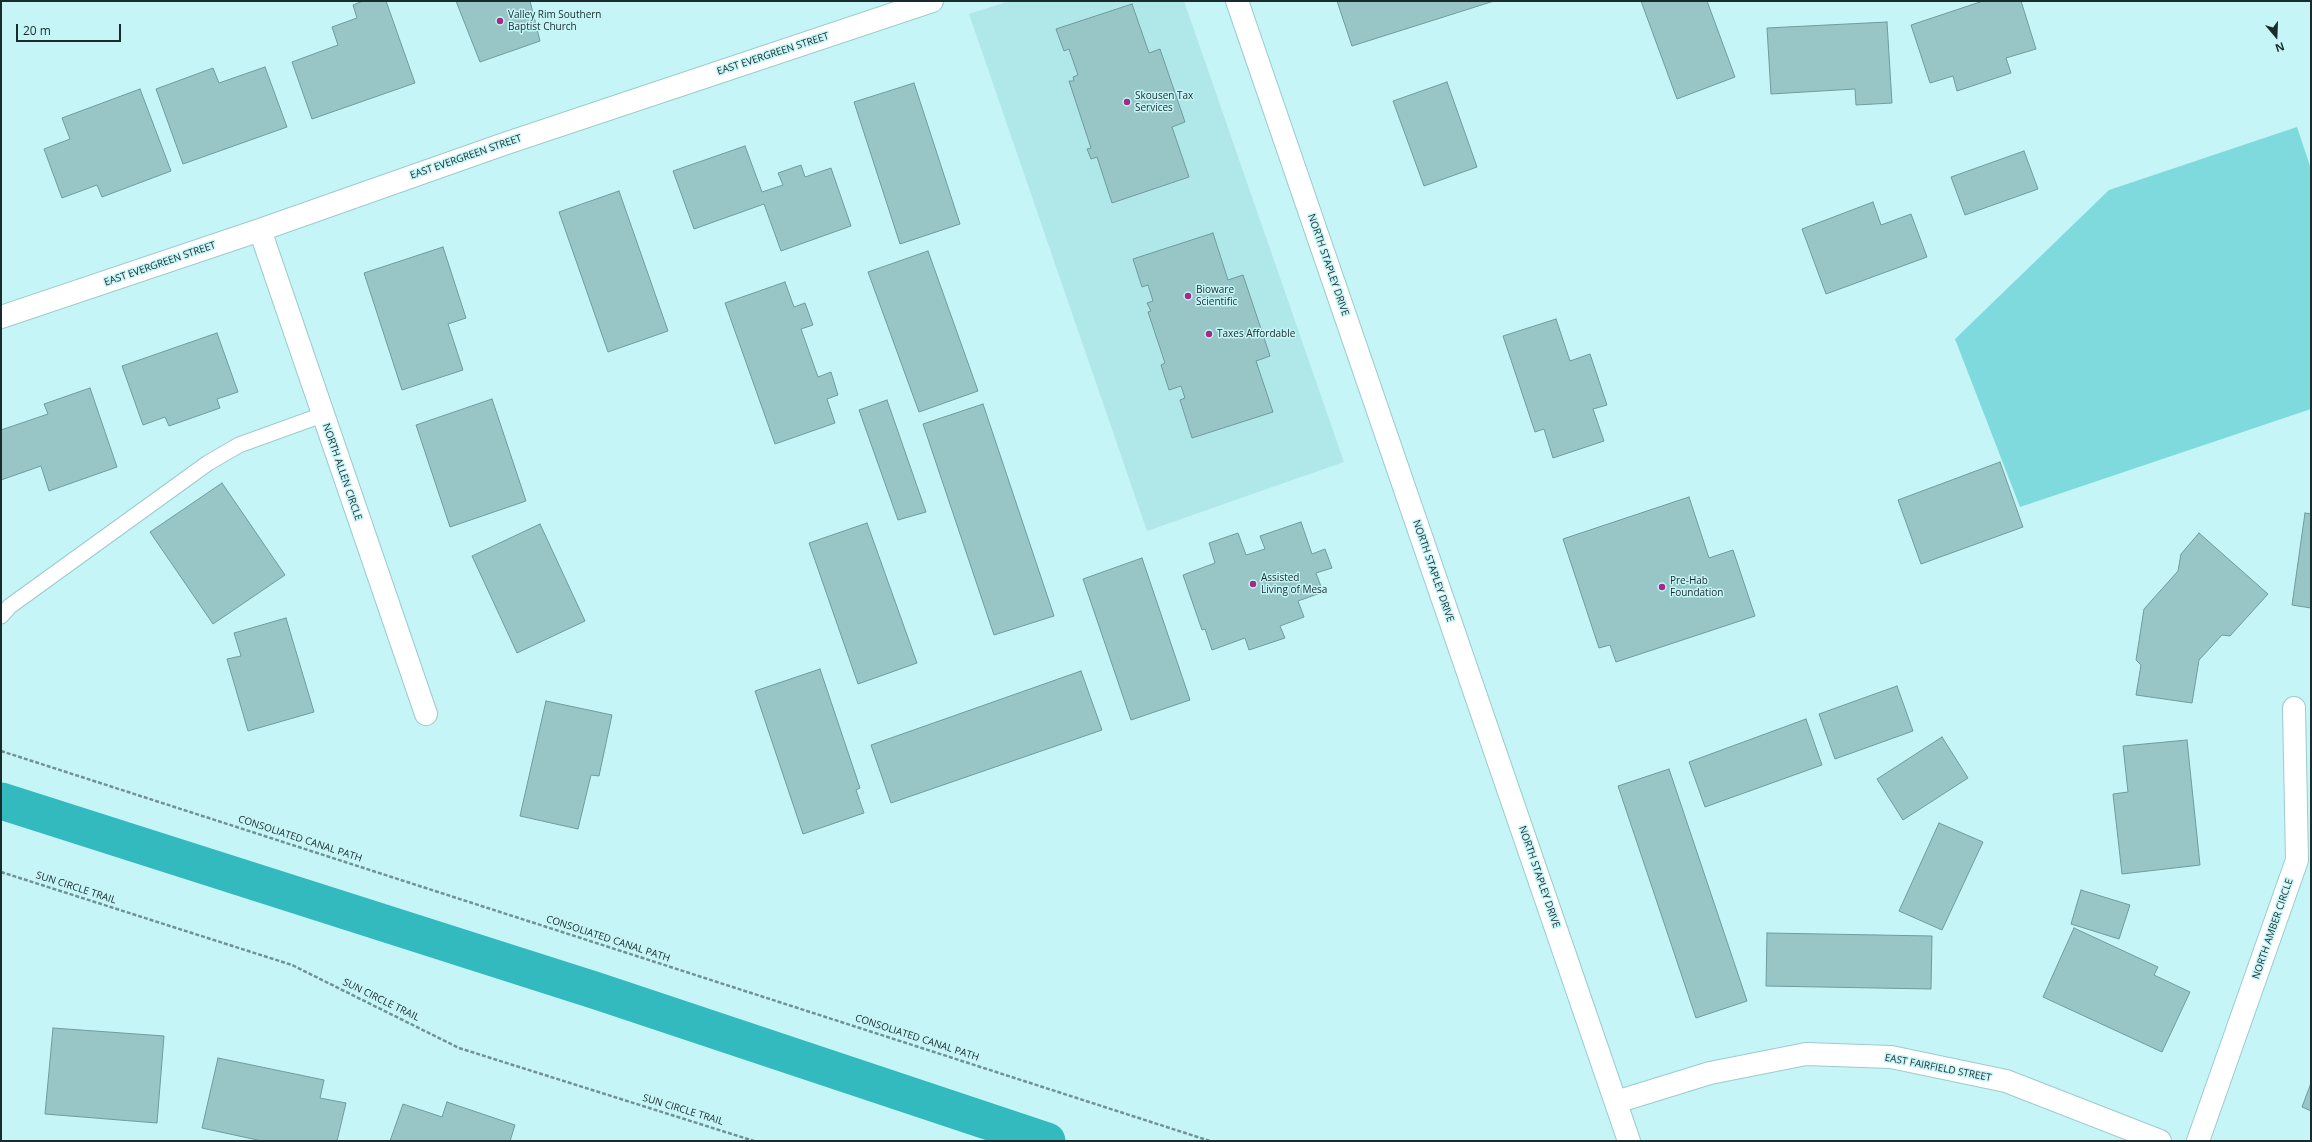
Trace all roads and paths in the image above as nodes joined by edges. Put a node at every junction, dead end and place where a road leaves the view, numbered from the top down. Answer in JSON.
{"nodes":[{"id":1,"x":932,"y":1,"type":"edge"},
{"id":2,"x":1237,"y":1,"type":"edge"},
{"id":3,"x":260,"y":230,"type":"junction"},
{"id":4,"x":1,"y":317,"type":"edge"},
{"id":5,"x":322,"y":415,"type":"junction"},
{"id":6,"x":1,"y":616,"type":"edge"},
{"id":7,"x":2294,"y":708,"type":"dead end"},
{"id":8,"x":426,"y":714,"type":"dead end"},
{"id":9,"x":1,"y":751,"type":"edge"},
{"id":10,"x":1,"y":872,"type":"edge"},
{"id":11,"x":1616,"y":1102,"type":"junction"},
{"id":12,"x":754,"y":1141,"type":"edge"},
{"id":13,"x":1210,"y":1141,"type":"edge"},
{"id":14,"x":1629,"y":1141,"type":"edge"},
{"id":15,"x":2160,"y":1141,"type":"edge"},
{"id":16,"x":2198,"y":1141,"type":"edge"}],
"edges":[{"from":1,"to":3,"type":"street","name":"EAST EVERGREEN STREET"},
{"from":2,"to":11,"type":"street","name":"NORTH STAPLEY DRIVE"},
{"from":3,"to":4,"type":"street","name":"EAST EVERGREEN STREET"},
{"from":3,"to":5,"type":"street","name":"NORTH ALLEN CIRCLE"},
{"from":5,"to":6,"type":"lane"},
{"from":5,"to":8,"type":"street","name":"NORTH ALLEN CIRCLE"},
{"from":7,"to":16,"type":"street","name":"NORTH AMBER CIRCLE"},
{"from":9,"to":13,"type":"path","name":"CONSOLIATED CANAL PATH"},
{"from":10,"to":12,"type":"path","name":"SUN CIRCLE TRAIL"},
{"from":11,"to":14,"type":"street","name":"NORTH STAPLEY DRIVE"},
{"from":11,"to":15,"type":"street","name":"EAST FAIRFIELD STREET"}]}
